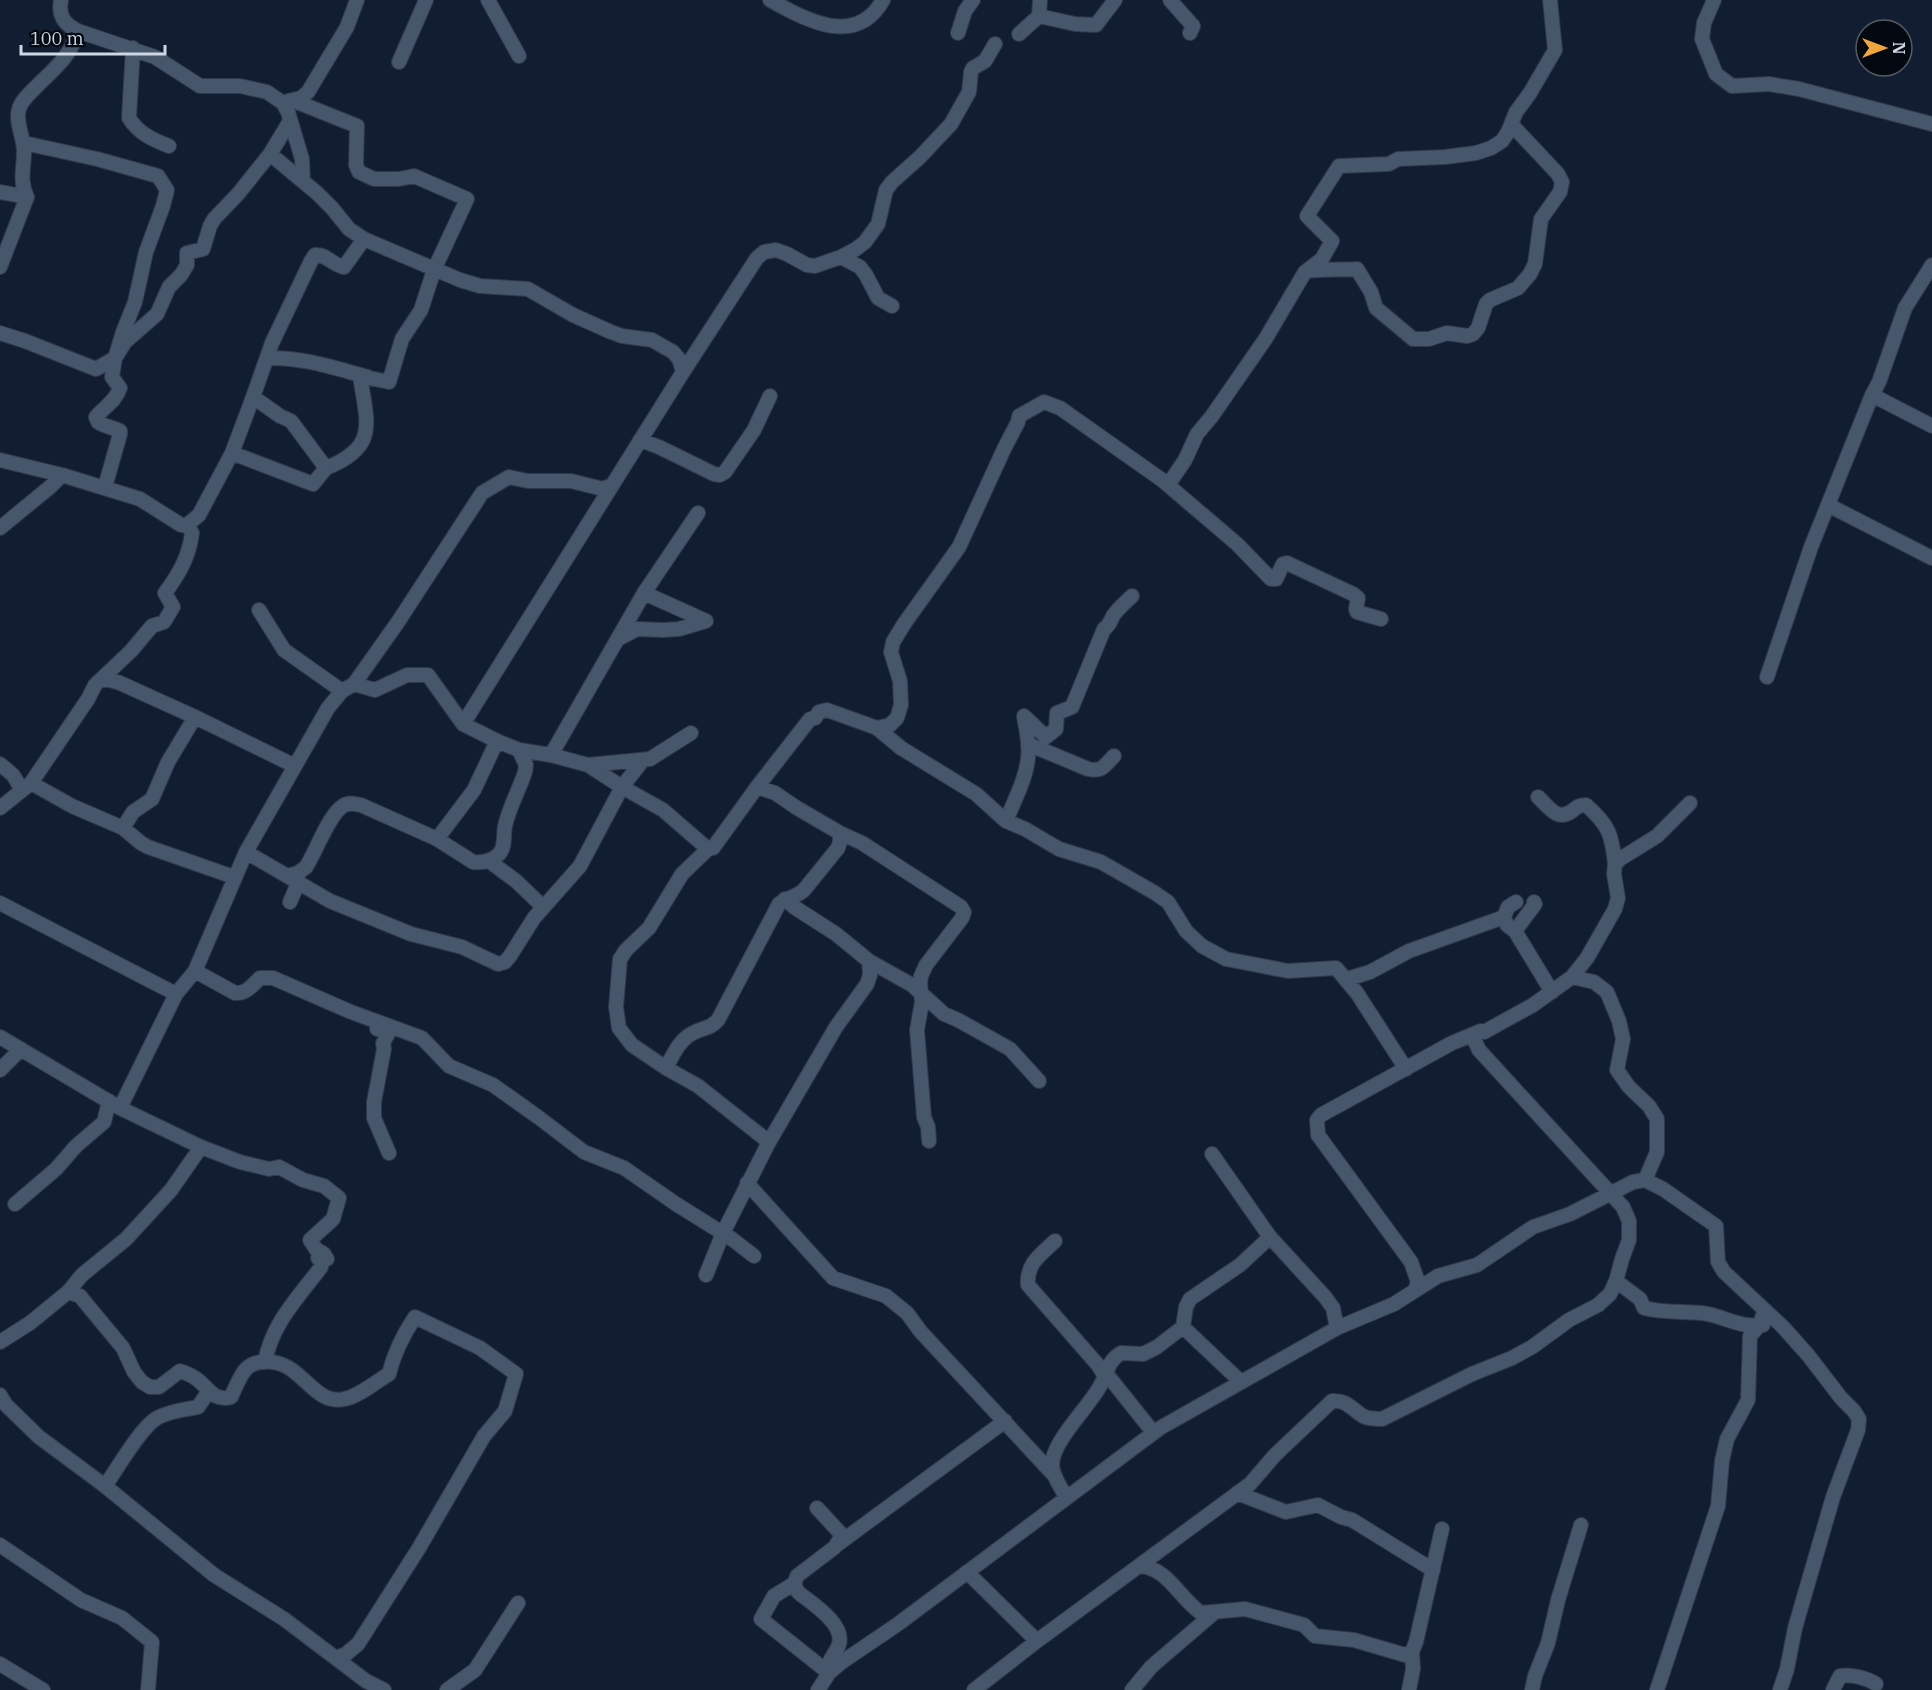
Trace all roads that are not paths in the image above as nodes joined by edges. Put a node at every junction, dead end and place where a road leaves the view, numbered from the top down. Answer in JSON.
{"nodes":[{"id":1,"x":61,"y":0,"type":"edge"},
{"id":2,"x":357,"y":0,"type":"edge"},
{"id":3,"x":426,"y":0,"type":"edge"},
{"id":4,"x":488,"y":0,"type":"edge"},
{"id":5,"x":770,"y":0,"type":"edge"},
{"id":6,"x":883,"y":0,"type":"edge"},
{"id":7,"x":973,"y":0,"type":"edge"},
{"id":8,"x":1040,"y":0,"type":"edge"},
{"id":9,"x":1115,"y":0,"type":"edge"},
{"id":10,"x":1170,"y":0,"type":"edge"},
{"id":11,"x":1551,"y":0,"type":"edge"},
{"id":12,"x":1714,"y":0,"type":"edge"},
{"id":13,"x":1039,"y":16,"type":"junction"},
{"id":14,"x":78,"y":32,"type":"junction"},
{"id":15,"x":958,"y":33,"type":"dead end"},
{"id":16,"x":1190,"y":33,"type":"dead end"},
{"id":17,"x":1019,"y":34,"type":"dead end"},
{"id":18,"x":995,"y":44,"type":"dead end"},
{"id":19,"x":132,"y":48,"type":"junction"},
{"id":20,"x":519,"y":56,"type":"dead end"},
{"id":21,"x":399,"y":62,"type":"dead end"},
{"id":22,"x":287,"y":101,"type":"junction"},
{"id":23,"x":290,"y":120,"type":"junction"},
{"id":24,"x":1512,"y":124,"type":"junction"},
{"id":25,"x":1932,"y":124,"type":"edge"},
{"id":26,"x":24,"y":143,"type":"junction"},
{"id":27,"x":169,"y":146,"type":"dead end"},
{"id":28,"x":270,"y":154,"type":"junction"},
{"id":29,"x":303,"y":182,"type":"junction"},
{"id":30,"x":0,"y":192,"type":"edge"},
{"id":31,"x":27,"y":197,"type":"junction"},
{"id":32,"x":364,"y":238,"type":"junction"},
{"id":33,"x":841,"y":257,"type":"junction"},
{"id":34,"x":1932,"y":265,"type":"edge"},
{"id":35,"x":0,"y":267,"type":"edge"},
{"id":36,"x":434,"y":270,"type":"junction"},
{"id":37,"x":1305,"y":272,"type":"junction"},
{"id":38,"x":892,"y":306,"type":"dead end"},
{"id":39,"x":0,"y":333,"type":"edge"},
{"id":40,"x":115,"y":358,"type":"junction"},
{"id":41,"x":267,"y":358,"type":"junction"},
{"id":42,"x":683,"y":372,"type":"junction"},
{"id":43,"x":389,"y":382,"type":"junction"},
{"id":44,"x":1872,"y":394,"type":"junction"},
{"id":45,"x":770,"y":396,"type":"dead end"},
{"id":46,"x":254,"y":397,"type":"junction"},
{"id":47,"x":1932,"y":426,"type":"edge"},
{"id":48,"x":640,"y":440,"type":"junction"},
{"id":49,"x":232,"y":453,"type":"junction"},
{"id":50,"x":0,"y":460,"type":"edge"},
{"id":51,"x":326,"y":468,"type":"junction"},
{"id":52,"x":62,"y":474,"type":"junction"},
{"id":53,"x":1162,"y":480,"type":"junction"},
{"id":54,"x":612,"y":485,"type":"junction"},
{"id":55,"x":105,"y":487,"type":"junction"},
{"id":56,"x":1828,"y":505,"type":"junction"},
{"id":57,"x":698,"y":513,"type":"dead end"},
{"id":58,"x":187,"y":525,"type":"junction"},
{"id":59,"x":0,"y":528,"type":"edge"},
{"id":60,"x":1932,"y":558,"type":"edge"},
{"id":61,"x":644,"y":593,"type":"junction"},
{"id":62,"x":1132,"y":596,"type":"dead end"},
{"id":63,"x":259,"y":610,"type":"dead end"},
{"id":64,"x":1381,"y":619,"type":"dead end"},
{"id":65,"x":619,"y":639,"type":"junction"},
{"id":66,"x":1767,"y":677,"type":"dead end"},
{"id":67,"x":102,"y":680,"type":"junction"},
{"id":68,"x":348,"y":687,"type":"junction"},
{"id":69,"x":195,"y":717,"type":"junction"},
{"id":70,"x":463,"y":724,"type":"junction"},
{"id":71,"x":877,"y":728,"type":"junction"},
{"id":72,"x":691,"y":733,"type":"dead end"},
{"id":73,"x":497,"y":741,"type":"junction"},
{"id":74,"x":1028,"y":744,"type":"junction"},
{"id":75,"x":519,"y":750,"type":"junction"},
{"id":76,"x":551,"y":755,"type":"junction"},
{"id":77,"x":1114,"y":756,"type":"dead end"},
{"id":78,"x":643,"y":760,"type":"junction"},
{"id":79,"x":0,"y":764,"type":"edge"},
{"id":80,"x":588,"y":765,"type":"junction"},
{"id":81,"x":295,"y":766,"type":"junction"},
{"id":82,"x":26,"y":787,"type":"junction"},
{"id":83,"x":757,"y":787,"type":"junction"},
{"id":84,"x":622,"y":788,"type":"junction"},
{"id":85,"x":1538,"y":797,"type":"dead end"},
{"id":86,"x":1690,"y":803,"type":"dead end"},
{"id":87,"x":0,"y":808,"type":"edge"},
{"id":88,"x":1006,"y":821,"type":"junction"},
{"id":89,"x":123,"y":828,"type":"junction"},
{"id":90,"x":840,"y":833,"type":"junction"},
{"id":91,"x":437,"y":839,"type":"junction"},
{"id":92,"x":708,"y":849,"type":"junction"},
{"id":93,"x":246,"y":852,"type":"junction"},
{"id":94,"x":489,"y":861,"type":"junction"},
{"id":95,"x":1615,"y":864,"type":"junction"},
{"id":96,"x":234,"y":877,"type":"junction"},
{"id":97,"x":294,"y":877,"type":"junction"},
{"id":98,"x":785,"y":899,"type":"junction"},
{"id":99,"x":290,"y":902,"type":"dead end"},
{"id":100,"x":538,"y":902,"type":"dead end"},
{"id":101,"x":1516,"y":902,"type":"dead end"},
{"id":102,"x":1534,"y":902,"type":"dead end"},
{"id":103,"x":0,"y":903,"type":"edge"},
{"id":104,"x":1504,"y":917,"type":"junction"},
{"id":105,"x":1515,"y":931,"type":"junction"},
{"id":106,"x":869,"y":961,"type":"junction"},
{"id":107,"x":195,"y":971,"type":"junction"},
{"id":108,"x":1572,"y":977,"type":"junction"},
{"id":109,"x":1347,"y":979,"type":"junction"},
{"id":110,"x":921,"y":992,"type":"junction"},
{"id":111,"x":1552,"y":992,"type":"junction"},
{"id":112,"x":176,"y":994,"type":"junction"},
{"id":113,"x":351,"y":1012,"type":"junction"},
{"id":114,"x":1472,"y":1035,"type":"junction"},
{"id":115,"x":0,"y":1037,"type":"edge"},
{"id":116,"x":21,"y":1049,"type":"junction"},
{"id":117,"x":666,"y":1068,"type":"junction"},
{"id":118,"x":0,"y":1070,"type":"edge"},
{"id":119,"x":1406,"y":1070,"type":"junction"},
{"id":120,"x":1039,"y":1081,"type":"dead end"},
{"id":121,"x":115,"y":1105,"type":"junction"},
{"id":122,"x":929,"y":1141,"type":"dead end"},
{"id":123,"x":769,"y":1142,"type":"junction"},
{"id":124,"x":201,"y":1147,"type":"junction"},
{"id":125,"x":389,"y":1153,"type":"dead end"},
{"id":126,"x":1212,"y":1154,"type":"dead end"},
{"id":127,"x":1645,"y":1180,"type":"junction"},
{"id":128,"x":747,"y":1184,"type":"junction"},
{"id":129,"x":1609,"y":1193,"type":"junction"},
{"id":130,"x":15,"y":1204,"type":"dead end"},
{"id":131,"x":723,"y":1233,"type":"junction"},
{"id":132,"x":1270,"y":1237,"type":"junction"},
{"id":133,"x":1055,"y":1241,"type":"dead end"},
{"id":134,"x":754,"y":1256,"type":"dead end"},
{"id":135,"x":706,"y":1275,"type":"dead end"},
{"id":136,"x":1616,"y":1281,"type":"junction"},
{"id":137,"x":1415,"y":1290,"type":"junction"},
{"id":138,"x":68,"y":1292,"type":"junction"},
{"id":139,"x":1766,"y":1310,"type":"junction"},
{"id":140,"x":1759,"y":1326,"type":"junction"},
{"id":141,"x":1783,"y":1326,"type":"junction"},
{"id":142,"x":1183,"y":1327,"type":"junction"},
{"id":143,"x":1337,"y":1328,"type":"junction"},
{"id":144,"x":0,"y":1342,"type":"edge"},
{"id":145,"x":265,"y":1362,"type":"junction"},
{"id":146,"x":1104,"y":1375,"type":"junction"},
{"id":147,"x":1241,"y":1382,"type":"junction"},
{"id":148,"x":209,"y":1391,"type":"junction"},
{"id":149,"x":2,"y":1403,"type":"edge"},
{"id":150,"x":1005,"y":1421,"type":"junction"},
{"id":151,"x":1153,"y":1432,"type":"junction"},
{"id":152,"x":1053,"y":1474,"type":"junction"},
{"id":153,"x":105,"y":1486,"type":"junction"},
{"id":154,"x":1238,"y":1493,"type":"junction"},
{"id":155,"x":1066,"y":1497,"type":"junction"},
{"id":156,"x":818,"y":1508,"type":"dead end"},
{"id":157,"x":1581,"y":1525,"type":"dead end"},
{"id":158,"x":1442,"y":1529,"type":"dead end"},
{"id":159,"x":0,"y":1545,"type":"edge"},
{"id":160,"x":835,"y":1546,"type":"junction"},
{"id":161,"x":1140,"y":1566,"type":"junction"},
{"id":162,"x":1433,"y":1570,"type":"junction"},
{"id":163,"x":967,"y":1572,"type":"junction"},
{"id":164,"x":795,"y":1583,"type":"junction"},
{"id":165,"x":518,"y":1603,"type":"dead end"},
{"id":166,"x":1215,"y":1612,"type":"junction"},
{"id":167,"x":1037,"y":1641,"type":"junction"},
{"id":168,"x":1412,"y":1653,"type":"junction"},
{"id":169,"x":336,"y":1658,"type":"junction"},
{"id":170,"x":0,"y":1664,"type":"edge"},
{"id":171,"x":829,"y":1673,"type":"junction"},
{"id":172,"x":1876,"y":1683,"type":"dead end"},
{"id":173,"x":43,"y":1690,"type":"edge"},
{"id":174,"x":148,"y":1690,"type":"edge"},
{"id":175,"x":384,"y":1690,"type":"edge"},
{"id":176,"x":447,"y":1690,"type":"edge"},
{"id":177,"x":818,"y":1690,"type":"edge"},
{"id":178,"x":974,"y":1690,"type":"edge"},
{"id":179,"x":1132,"y":1690,"type":"edge"},
{"id":180,"x":1409,"y":1690,"type":"edge"},
{"id":181,"x":1532,"y":1690,"type":"edge"},
{"id":182,"x":1657,"y":1690,"type":"edge"},
{"id":183,"x":1780,"y":1690,"type":"edge"},
{"id":184,"x":1833,"y":1690,"type":"edge"}],
"edges":[{"from":1,"to":14,"type":"street"},
{"from":2,"to":22,"type":"street"},
{"from":3,"to":21,"type":"street"},
{"from":4,"to":20,"type":"street"},
{"from":5,"to":6,"type":"street"},
{"from":7,"to":15,"type":"street"},
{"from":8,"to":13,"type":"street"},
{"from":9,"to":13,"type":"street"},
{"from":10,"to":16,"type":"street"},
{"from":11,"to":24,"type":"street"},
{"from":12,"to":25,"type":"street"},
{"from":13,"to":17,"type":"street"},
{"from":14,"to":19,"type":"street"},
{"from":14,"to":26,"type":"street"},
{"from":18,"to":33,"type":"street"},
{"from":19,"to":22,"type":"street"},
{"from":19,"to":27,"type":"street"},
{"from":22,"to":23,"type":"street"},
{"from":22,"to":36,"type":"street"},
{"from":23,"to":28,"type":"street"},
{"from":23,"to":29,"type":"street"},
{"from":24,"to":37,"type":"street"},
{"from":24,"to":37,"type":"street"},
{"from":26,"to":31,"type":"street"},
{"from":26,"to":40,"type":"street"},
{"from":28,"to":29,"type":"street"},
{"from":28,"to":40,"type":"street"},
{"from":29,"to":32,"type":"street"},
{"from":30,"to":31,"type":"street"},
{"from":31,"to":35,"type":"street"},
{"from":32,"to":36,"type":"street"},
{"from":32,"to":41,"type":"street"},
{"from":33,"to":38,"type":"street"},
{"from":33,"to":42,"type":"street"},
{"from":34,"to":44,"type":"street"},
{"from":36,"to":42,"type":"street"},
{"from":36,"to":43,"type":"street"},
{"from":37,"to":53,"type":"street"},
{"from":39,"to":40,"type":"street"},
{"from":40,"to":55,"type":"street"},
{"from":41,"to":43,"type":"street"},
{"from":41,"to":46,"type":"street"},
{"from":42,"to":48,"type":"street"},
{"from":43,"to":51,"type":"street"},
{"from":44,"to":47,"type":"street"},
{"from":44,"to":56,"type":"street"},
{"from":45,"to":48,"type":"street"},
{"from":46,"to":49,"type":"street"},
{"from":46,"to":51,"type":"street"},
{"from":48,"to":54,"type":"street"},
{"from":49,"to":51,"type":"street"},
{"from":49,"to":58,"type":"street"},
{"from":50,"to":52,"type":"street"},
{"from":52,"to":55,"type":"street"},
{"from":52,"to":59,"type":"street"},
{"from":53,"to":64,"type":"street"},
{"from":53,"to":71,"type":"street"},
{"from":54,"to":68,"type":"street"},
{"from":54,"to":70,"type":"street"},
{"from":55,"to":58,"type":"street"},
{"from":56,"to":60,"type":"street"},
{"from":56,"to":66,"type":"street"},
{"from":57,"to":61,"type":"street"},
{"from":58,"to":67,"type":"street"},
{"from":61,"to":65,"type":"street"},
{"from":61,"to":65,"type":"street"},
{"from":62,"to":74,"type":"street"},
{"from":63,"to":68,"type":"street"},
{"from":65,"to":76,"type":"street"},
{"from":67,"to":69,"type":"street"},
{"from":67,"to":82,"type":"street"},
{"from":68,"to":70,"type":"street"},
{"from":68,"to":81,"type":"street"},
{"from":69,"to":81,"type":"street"},
{"from":69,"to":89,"type":"street"},
{"from":70,"to":73,"type":"street"},
{"from":71,"to":83,"type":"street"},
{"from":71,"to":88,"type":"street"},
{"from":72,"to":78,"type":"street"},
{"from":73,"to":75,"type":"street"},
{"from":73,"to":91,"type":"street"},
{"from":74,"to":77,"type":"street"},
{"from":74,"to":88,"type":"street"},
{"from":75,"to":76,"type":"street"},
{"from":75,"to":94,"type":"street"},
{"from":76,"to":80,"type":"street"},
{"from":78,"to":80,"type":"street"},
{"from":78,"to":84,"type":"street"},
{"from":79,"to":82,"type":"street"},
{"from":80,"to":84,"type":"street"},
{"from":81,"to":93,"type":"street"},
{"from":82,"to":87,"type":"street"},
{"from":82,"to":89,"type":"street"},
{"from":83,"to":90,"type":"street"},
{"from":83,"to":92,"type":"street"},
{"from":84,"to":92,"type":"street"},
{"from":84,"to":97,"type":"street"},
{"from":85,"to":95,"type":"street"},
{"from":86,"to":95,"type":"street"},
{"from":88,"to":109,"type":"street"},
{"from":89,"to":96,"type":"street"},
{"from":90,"to":98,"type":"street"},
{"from":90,"to":110,"type":"street"},
{"from":91,"to":94,"type":"street"},
{"from":91,"to":97,"type":"street"},
{"from":92,"to":117,"type":"street"},
{"from":93,"to":96,"type":"street"},
{"from":93,"to":97,"type":"street"},
{"from":94,"to":100,"type":"street"},
{"from":95,"to":108,"type":"street"},
{"from":96,"to":107,"type":"street"},
{"from":97,"to":99,"type":"street"},
{"from":98,"to":106,"type":"street"},
{"from":98,"to":117,"type":"street"},
{"from":101,"to":104,"type":"street"},
{"from":102,"to":105,"type":"street"},
{"from":103,"to":112,"type":"street"},
{"from":104,"to":105,"type":"street"},
{"from":104,"to":109,"type":"street"},
{"from":105,"to":111,"type":"street"},
{"from":106,"to":110,"type":"street"},
{"from":106,"to":123,"type":"street"},
{"from":107,"to":112,"type":"street"},
{"from":107,"to":113,"type":"street"},
{"from":108,"to":111,"type":"street"},
{"from":108,"to":127,"type":"street"},
{"from":109,"to":119,"type":"street"},
{"from":110,"to":120,"type":"street"},
{"from":110,"to":122,"type":"street"},
{"from":111,"to":114,"type":"street"},
{"from":112,"to":121,"type":"street"},
{"from":113,"to":125,"type":"street"},
{"from":113,"to":131,"type":"street"},
{"from":114,"to":119,"type":"street"},
{"from":114,"to":129,"type":"street"},
{"from":115,"to":116,"type":"street"},
{"from":116,"to":118,"type":"street"},
{"from":116,"to":121,"type":"street"},
{"from":117,"to":123,"type":"street"},
{"from":119,"to":137,"type":"street"},
{"from":121,"to":124,"type":"street"},
{"from":121,"to":130,"type":"street"},
{"from":123,"to":128,"type":"street"},
{"from":124,"to":138,"type":"street"},
{"from":124,"to":145,"type":"street"},
{"from":126,"to":132,"type":"street"},
{"from":127,"to":129,"type":"street"},
{"from":127,"to":139,"type":"street"},
{"from":128,"to":131,"type":"street"},
{"from":128,"to":150,"type":"street"},
{"from":129,"to":136,"type":"street"},
{"from":129,"to":137,"type":"street"},
{"from":131,"to":134,"type":"street"},
{"from":131,"to":135,"type":"street"},
{"from":132,"to":142,"type":"street"},
{"from":132,"to":143,"type":"street"},
{"from":133,"to":146,"type":"street"},
{"from":136,"to":140,"type":"street"},
{"from":136,"to":154,"type":"street"},
{"from":137,"to":143,"type":"street"},
{"from":138,"to":144,"type":"street"},
{"from":138,"to":148,"type":"street"},
{"from":139,"to":140,"type":"street"},
{"from":139,"to":141,"type":"street"},
{"from":140,"to":141,"type":"street"},
{"from":140,"to":182,"type":"street"},
{"from":141,"to":183,"type":"street"},
{"from":142,"to":146,"type":"street"},
{"from":142,"to":147,"type":"street"},
{"from":143,"to":147,"type":"street"},
{"from":145,"to":148,"type":"street"},
{"from":145,"to":169,"type":"street"},
{"from":146,"to":151,"type":"street"},
{"from":146,"to":152,"type":"street"},
{"from":147,"to":151,"type":"street"},
{"from":148,"to":153,"type":"street"},
{"from":149,"to":153,"type":"street"},
{"from":150,"to":152,"type":"street"},
{"from":150,"to":160,"type":"street"},
{"from":151,"to":155,"type":"street"},
{"from":152,"to":155,"type":"street"},
{"from":153,"to":169,"type":"street"},
{"from":154,"to":161,"type":"street"},
{"from":154,"to":162,"type":"street"},
{"from":155,"to":163,"type":"street"},
{"from":156,"to":160,"type":"street"},
{"from":157,"to":181,"type":"street"},
{"from":158,"to":162,"type":"street"},
{"from":159,"to":174,"type":"street"},
{"from":160,"to":164,"type":"street"},
{"from":161,"to":166,"type":"street"},
{"from":161,"to":167,"type":"street"},
{"from":162,"to":168,"type":"street"},
{"from":163,"to":167,"type":"street"},
{"from":163,"to":171,"type":"street"},
{"from":164,"to":171,"type":"street"},
{"from":164,"to":171,"type":"street"},
{"from":165,"to":176,"type":"street"},
{"from":166,"to":168,"type":"street"},
{"from":166,"to":179,"type":"street"},
{"from":167,"to":178,"type":"street"},
{"from":168,"to":180,"type":"street"},
{"from":169,"to":175,"type":"street"},
{"from":170,"to":173,"type":"street"},
{"from":171,"to":177,"type":"street"},
{"from":172,"to":184,"type":"street"}]}
